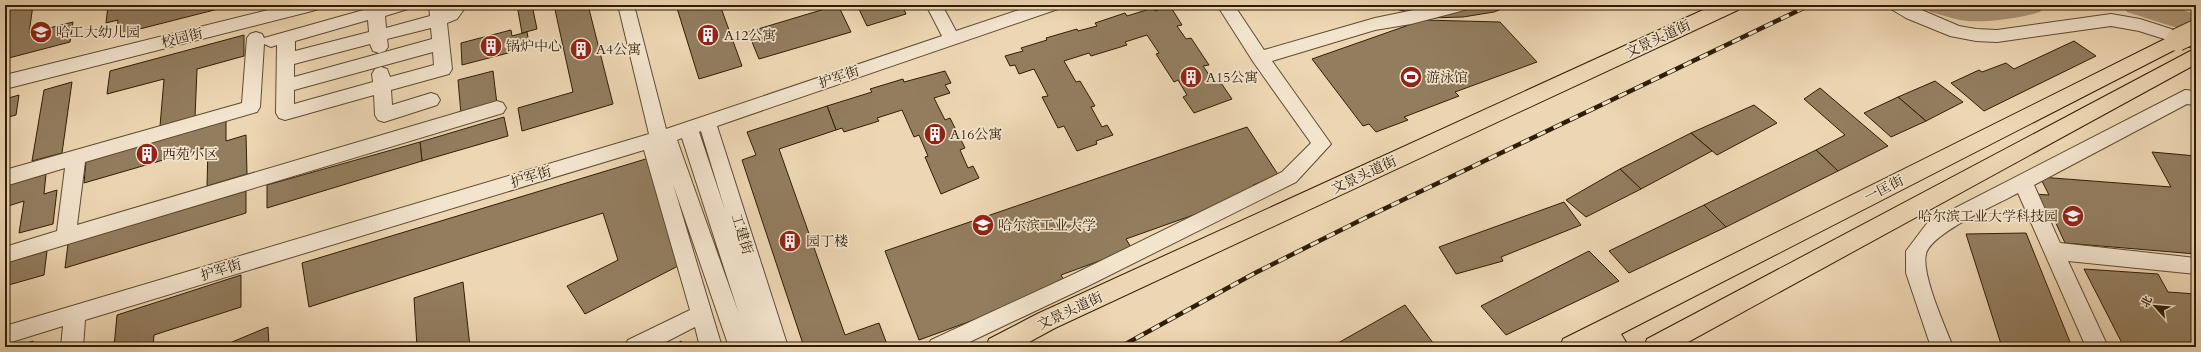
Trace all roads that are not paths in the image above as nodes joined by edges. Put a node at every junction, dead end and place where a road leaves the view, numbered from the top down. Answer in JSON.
{"nodes":[{"id":1,"x":312,"y":5,"type":"edge"},
{"id":2,"x":402,"y":5,"type":"edge"},
{"id":3,"x":459,"y":5,"type":"edge"},
{"id":4,"x":626,"y":5,"type":"edge"},
{"id":5,"x":934,"y":5,"type":"edge"},
{"id":6,"x":1052,"y":5,"type":"edge"},
{"id":7,"x":1225,"y":5,"type":"edge"},
{"id":8,"x":1461,"y":5,"type":"edge"},
{"id":9,"x":1731,"y":5,"type":"edge"},
{"id":10,"x":1897,"y":5,"type":"edge"},
{"id":11,"x":375,"y":9,"type":"edge"},
{"id":12,"x":438,"y":13,"type":"edge"},
{"id":13,"x":378,"y":36,"type":"junction"},
{"id":14,"x":2190,"y":38,"type":"edge"},
{"id":15,"x":271,"y":39,"type":"junction"},
{"id":16,"x":952,"y":39,"type":"junction"},
{"id":17,"x":441,"y":44,"type":"junction"},
{"id":18,"x":2196,"y":55,"type":"edge"},
{"id":19,"x":1260,"y":58,"type":"junction"},
{"id":20,"x":286,"y":60,"type":"junction"},
{"id":21,"x":380,"y":60,"type":"junction"},
{"id":22,"x":5,"y":82,"type":"edge"},
{"id":23,"x":286,"y":86,"type":"junction"},
{"id":24,"x":382,"y":86,"type":"junction"},
{"id":25,"x":2196,"y":98,"type":"edge"},
{"id":26,"x":431,"y":100,"type":"dead end"},
{"id":27,"x":497,"y":108,"type":"dead end"},
{"id":28,"x":707,"y":122,"type":"junction"},
{"id":29,"x":668,"y":135,"type":"junction"},
{"id":30,"x":76,"y":157,"type":"junction"},
{"id":31,"x":5,"y":178,"type":"edge"},
{"id":32,"x":2023,"y":182,"type":"junction"},
{"id":33,"x":66,"y":236,"type":"junction"},
{"id":34,"x":2055,"y":251,"type":"junction"},
{"id":35,"x":5,"y":255,"type":"edge"},
{"id":36,"x":2196,"y":266,"type":"edge"},
{"id":37,"x":75,"y":314,"type":"junction"},
{"id":38,"x":702,"y":314,"type":"junction"},
{"id":39,"x":5,"y":335,"type":"edge"},
{"id":40,"x":1610,"y":339,"type":"edge"},
{"id":41,"x":72,"y":347,"type":"edge"},
{"id":42,"x":635,"y":347,"type":"edge"},
{"id":43,"x":711,"y":347,"type":"edge"},
{"id":44,"x":740,"y":347,"type":"edge"},
{"id":45,"x":760,"y":347,"type":"edge"},
{"id":46,"x":777,"y":347,"type":"edge"},
{"id":47,"x":938,"y":347,"type":"edge"},
{"id":48,"x":998,"y":347,"type":"edge"},
{"id":49,"x":1572,"y":347,"type":"edge"},
{"id":50,"x":1656,"y":347,"type":"edge"},
{"id":51,"x":1942,"y":347,"type":"edge"},
{"id":52,"x":2097,"y":347,"type":"edge"}],
"edges":[{"from":1,"to":22,"type":"street","name":"校园街"},
{"from":2,"to":11,"type":"street"},
{"from":3,"to":12,"type":"street"},
{"from":4,"to":29,"type":"street","name":"工建街"},
{"from":5,"to":16,"type":"street"},
{"from":6,"to":16,"type":"street","name":"护军街"},
{"from":7,"to":19,"type":"street"},
{"from":8,"to":19,"type":"street"},
{"from":9,"to":48,"type":"main road","name":"文景头道街"},
{"from":10,"to":14,"type":"street"},
{"from":11,"to":13,"type":"street"},
{"from":11,"to":15,"type":"street"},
{"from":12,"to":13,"type":"street"},
{"from":12,"to":17,"type":"street"},
{"from":13,"to":20,"type":"street"},
{"from":13,"to":21,"type":"street"},
{"from":14,"to":40,"type":"main road","name":"一匡街"},
{"from":15,"to":20,"type":"street"},
{"from":15,"to":30,"type":"street"},
{"from":16,"to":28,"type":"street","name":"护军街"},
{"from":17,"to":21,"type":"street"},
{"from":17,"to":24,"type":"street"},
{"from":18,"to":50,"type":"main road"},
{"from":19,"to":47,"type":"street"},
{"from":20,"to":23,"type":"street"},
{"from":21,"to":23,"type":"street"},
{"from":21,"to":24,"type":"street"},
{"from":23,"to":24,"type":"street"},
{"from":24,"to":26,"type":"street"},
{"from":25,"to":32,"type":"street"},
{"from":27,"to":33,"type":"street"},
{"from":28,"to":29,"type":"street","name":"护军街"},
{"from":28,"to":46,"type":"street","name":"工建街"},
{"from":29,"to":37,"type":"street","name":"护军街"},
{"from":29,"to":38,"type":"street","name":"工建街"},
{"from":29,"to":44,"type":"street","name":"工建街"},
{"from":29,"to":45,"type":"street","name":"工建街"},
{"from":30,"to":31,"type":"street"},
{"from":30,"to":33,"type":"street"},
{"from":32,"to":34,"type":"street"},
{"from":32,"to":51,"type":"street"},
{"from":33,"to":35,"type":"street"},
{"from":34,"to":36,"type":"street"},
{"from":34,"to":52,"type":"street"},
{"from":37,"to":39,"type":"street","name":"护军街"},
{"from":37,"to":41,"type":"street"},
{"from":38,"to":42,"type":"street"},
{"from":38,"to":43,"type":"street","name":"工建街"},
{"from":40,"to":49,"type":"main road","name":"一匡街"}]}
